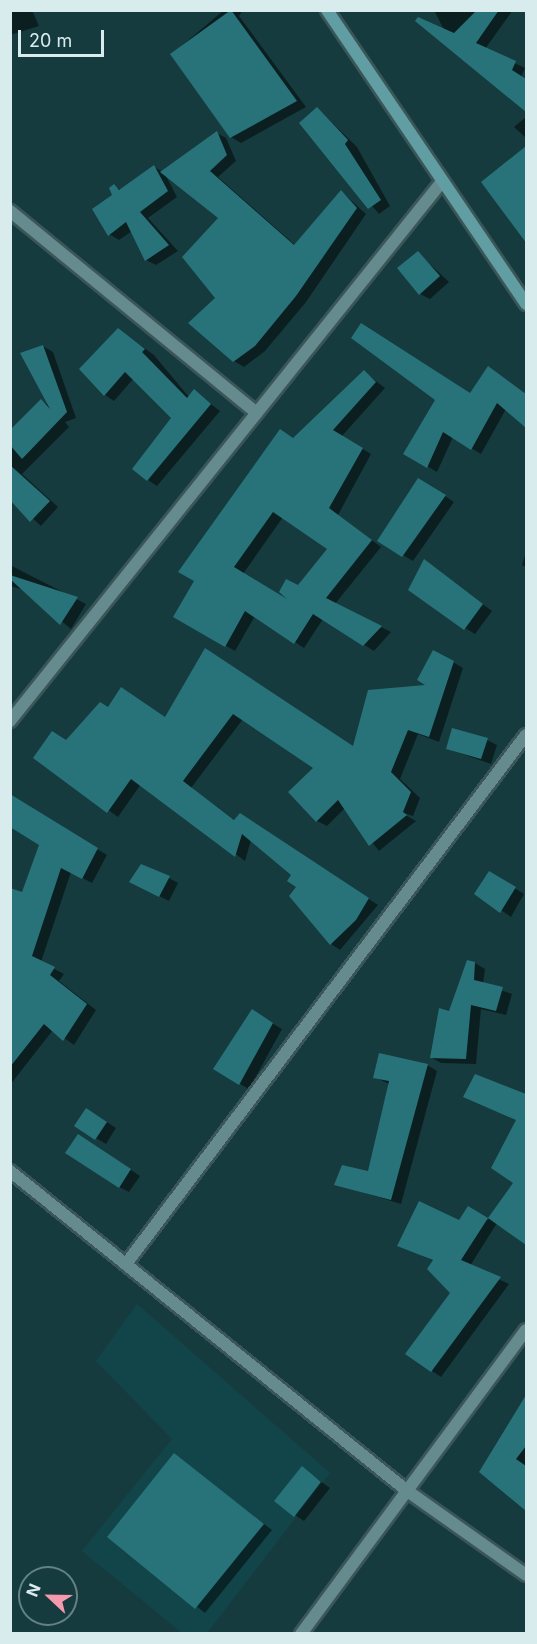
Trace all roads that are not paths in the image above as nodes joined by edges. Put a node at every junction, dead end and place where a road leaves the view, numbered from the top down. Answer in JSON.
{"nodes":[{"id":1,"x":327,"y":10,"type":"edge"},
{"id":2,"x":440,"y":184,"type":"junction"},
{"id":3,"x":10,"y":211,"type":"edge"},
{"id":4,"x":526,"y":304,"type":"edge"},
{"id":5,"x":257,"y":413,"type":"junction"},
{"id":6,"x":10,"y":721,"type":"edge"},
{"id":7,"x":526,"y":735,"type":"edge"},
{"id":8,"x":10,"y":1171,"type":"edge"},
{"id":9,"x":126,"y":1264,"type":"junction"},
{"id":10,"x":526,"y":1330,"type":"edge"},
{"id":11,"x":406,"y":1490,"type":"junction"},
{"id":12,"x":526,"y":1575,"type":"edge"},
{"id":13,"x":301,"y":1634,"type":"edge"}],
"edges":[{"from":1,"to":2,"type":"main road"},
{"from":2,"to":4,"type":"main road"},
{"from":2,"to":5,"type":"street"},
{"from":3,"to":5,"type":"street"},
{"from":5,"to":6,"type":"street"},
{"from":7,"to":9,"type":"street"},
{"from":8,"to":9,"type":"street"},
{"from":9,"to":11,"type":"street"},
{"from":10,"to":11,"type":"street"},
{"from":11,"to":12,"type":"street"},
{"from":11,"to":13,"type":"street"}]}
